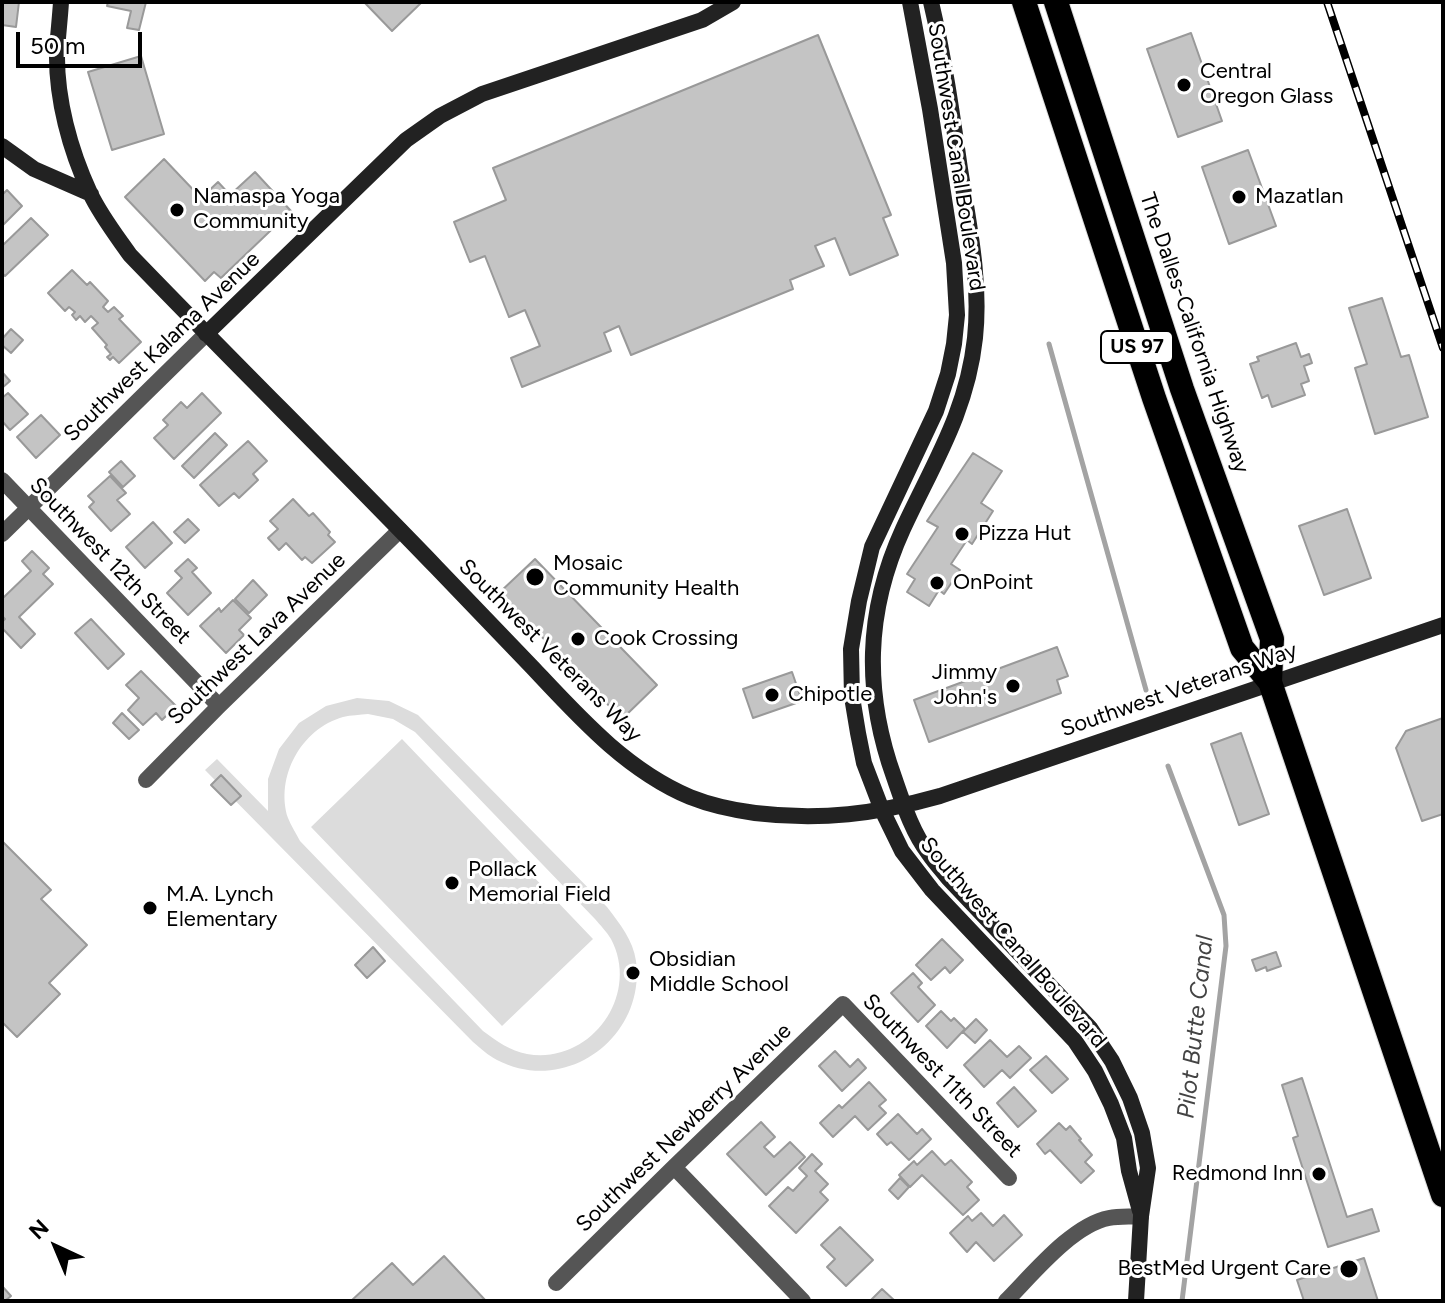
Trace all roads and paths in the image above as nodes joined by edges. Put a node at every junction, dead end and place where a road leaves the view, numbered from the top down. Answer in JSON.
{"nodes":[{"id":1,"x":61,"y":2,"type":"edge"},
{"id":2,"x":733,"y":2,"type":"edge"},
{"id":3,"x":910,"y":2,"type":"edge"},
{"id":4,"x":931,"y":2,"type":"edge"},
{"id":5,"x":1024,"y":2,"type":"edge"},
{"id":6,"x":1035,"y":2,"type":"edge"},
{"id":7,"x":1058,"y":6,"type":"edge"},
{"id":8,"x":2,"y":147,"type":"edge"},
{"id":9,"x":91,"y":194,"type":"junction"},
{"id":10,"x":206,"y":334,"type":"junction"},
{"id":11,"x":2,"y":480,"type":"edge"},
{"id":12,"x":28,"y":507,"type":"junction"},
{"id":13,"x":400,"y":530,"type":"junction"},
{"id":14,"x":2,"y":534,"type":"edge"},
{"id":15,"x":1443,"y":625,"type":"edge"},
{"id":16,"x":1270,"y":682,"type":"junction"},
{"id":17,"x":219,"y":706,"type":"junction"},
{"id":18,"x":146,"y":780,"type":"dead end"},
{"id":19,"x":904,"y":805,"type":"junction"},
{"id":20,"x":882,"y":810,"type":"junction"},
{"id":21,"x":843,"y":1004,"type":"joint"},
{"id":22,"x":674,"y":1167,"type":"junction"},
{"id":23,"x":1009,"y":1178,"type":"dead end"},
{"id":24,"x":1443,"y":1195,"type":"edge"},
{"id":25,"x":1141,"y":1216,"type":"junction"},
{"id":26,"x":556,"y":1283,"type":"dead end"},
{"id":27,"x":803,"y":1301,"type":"edge"},
{"id":28,"x":1006,"y":1301,"type":"edge"},
{"id":29,"x":1136,"y":1301,"type":"edge"}],
"edges":[{"from":1,"to":9,"type":"main road","name":"Southwest Veterans Way"},
{"from":2,"to":10,"type":"main road","name":"Southwest Kalama Avenue"},
{"from":3,"to":20,"type":"main road","name":"Southwest Canal Boulevard"},
{"from":4,"to":19,"type":"main road","name":"Southwest Canal Boulevard"},
{"from":5,"to":16,"type":"highway","name":"The Dalles-California Highway","number":"US 97"},
{"from":6,"to":7,"type":"highway"},
{"from":7,"to":16,"type":"highway","name":"The Dalles-California Highway","number":"US 97"},
{"from":8,"to":9,"type":"main road"},
{"from":9,"to":10,"type":"main road","name":"Southwest Veterans Way"},
{"from":10,"to":12,"type":"street","name":"Southwest Kalama Avenue"},
{"from":10,"to":13,"type":"main road","name":"Southwest Veterans Way"},
{"from":11,"to":12,"type":"street","name":"Southwest 12th Street"},
{"from":12,"to":14,"type":"street","name":"Southwest Kalama Avenue"},
{"from":12,"to":17,"type":"street","name":"Southwest 12th Street"},
{"from":13,"to":17,"type":"street","name":"Southwest Lava Avenue"},
{"from":13,"to":20,"type":"main road","name":"Southwest Veterans Way"},
{"from":15,"to":16,"type":"main road","name":"Southwest Veterans Way"},
{"from":16,"to":19,"type":"main road","name":"Southwest Veterans Way"},
{"from":16,"to":24,"type":"highway","name":"The Dalles-California Highway","number":"US 97"},
{"from":17,"to":18,"type":"street","name":"Southwest Lava Avenue"},
{"from":19,"to":20,"type":"main road","name":"Southwest Veterans Way"},
{"from":19,"to":25,"type":"main road","name":"Southwest Canal Boulevard"},
{"from":20,"to":25,"type":"main road","name":"Southwest Canal Boulevard"},
{"from":21,"to":22,"type":"street","name":"Southwest Newberry Avenue"},
{"from":21,"to":23,"type":"street","name":"Southwest 11th Street"},
{"from":22,"to":26,"type":"street","name":"Southwest Newberry Avenue"},
{"from":22,"to":27,"type":"street"},
{"from":25,"to":28,"type":"street"},
{"from":25,"to":29,"type":"main road","name":"Southwest Canal Boulevard"}]}
